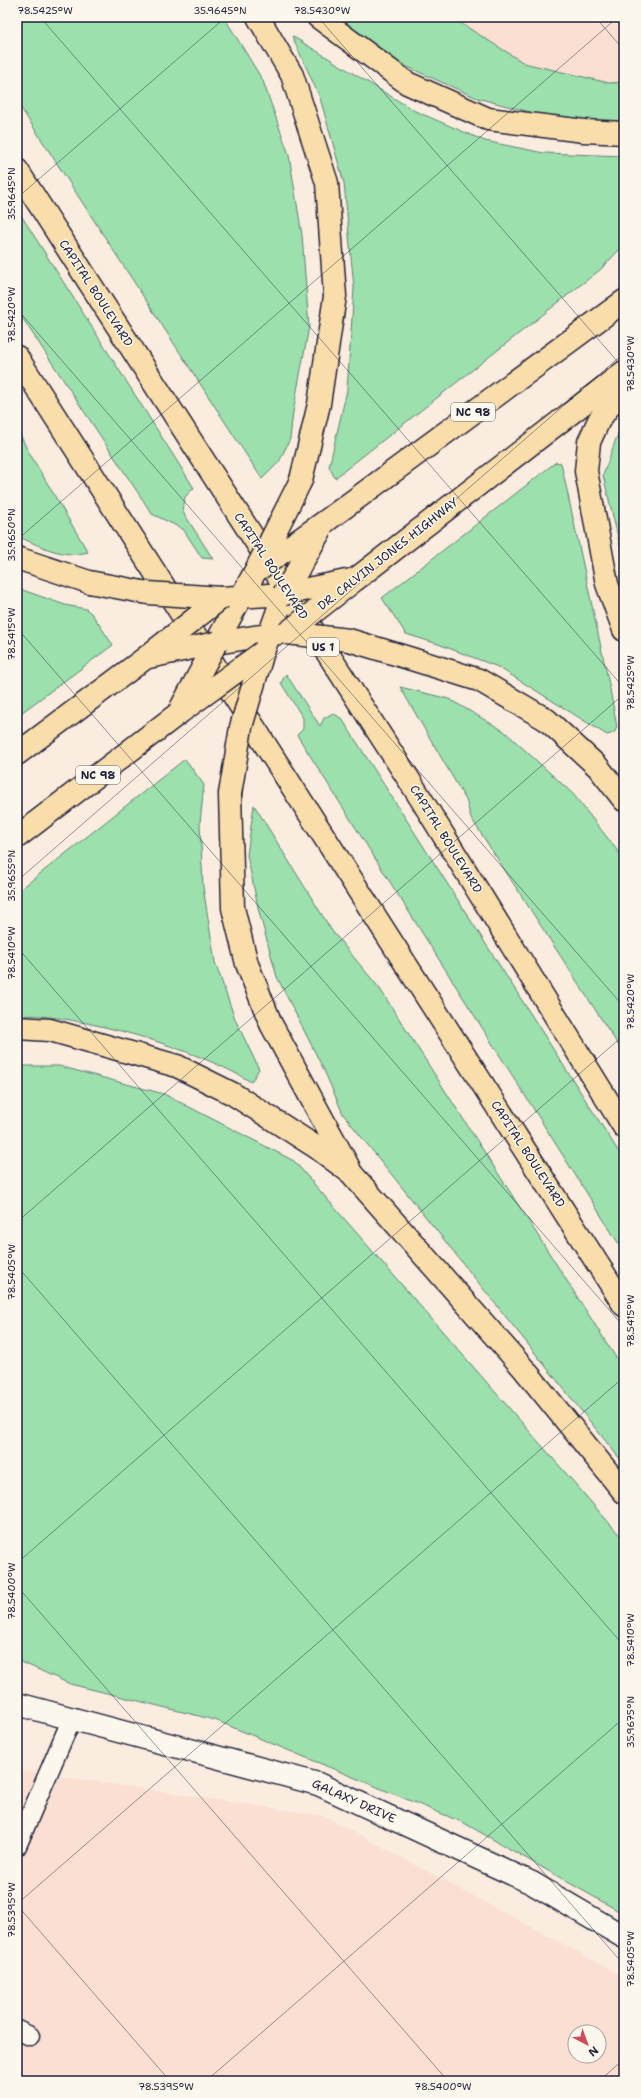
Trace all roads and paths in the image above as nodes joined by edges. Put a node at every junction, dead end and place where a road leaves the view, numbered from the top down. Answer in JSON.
{"nodes":[{"id":1,"x":258,"y":17,"type":"edge"},
{"id":2,"x":318,"y":17,"type":"edge"},
{"id":3,"x":624,"y":133,"type":"edge"},
{"id":4,"x":17,"y":170,"type":"edge"},
{"id":5,"x":624,"y":301,"type":"edge"},
{"id":6,"x":17,"y":357,"type":"edge"},
{"id":7,"x":624,"y":372,"type":"edge"},
{"id":8,"x":624,"y":386,"type":"edge"},
{"id":9,"x":326,"y":521,"type":"junction"},
{"id":10,"x":17,"y":558,"type":"edge"},
{"id":11,"x":256,"y":570,"type":"junction"},
{"id":12,"x":356,"y":579,"type":"junction"},
{"id":13,"x":284,"y":594,"type":"junction"},
{"id":14,"x":242,"y":597,"type":"junction"},
{"id":15,"x":221,"y":598,"type":"junction"},
{"id":16,"x":624,"y":630,"type":"edge"},
{"id":17,"x":272,"y":640,"type":"junction"},
{"id":18,"x":216,"y":643,"type":"junction"},
{"id":19,"x":144,"y":659,"type":"junction"},
{"id":20,"x":179,"y":713,"type":"junction"},
{"id":21,"x":17,"y":754,"type":"edge"},
{"id":22,"x":624,"y":800,"type":"edge"},
{"id":23,"x":17,"y":837,"type":"edge"},
{"id":24,"x":17,"y":1028,"type":"edge"},
{"id":25,"x":624,"y":1127,"type":"edge"},
{"id":26,"x":351,"y":1173,"type":"junction"},
{"id":27,"x":624,"y":1305,"type":"edge"},
{"id":28,"x":624,"y":1492,"type":"edge"},
{"id":29,"x":17,"y":1704,"type":"edge"},
{"id":30,"x":72,"y":1718,"type":"junction"},
{"id":31,"x":17,"y":1846,"type":"edge"},
{"id":32,"x":624,"y":1937,"type":"edge"}],
"edges":[{"from":1,"to":11,"type":"highway","bridge":true},
{"from":2,"to":3,"type":"highway"},
{"from":4,"to":25,"type":"highway","name":"CAPITAL BOULEVARD","number":"US 1"},
{"from":5,"to":9,"type":"highway","number":"NC 98"},
{"from":6,"to":27,"type":"highway","name":"CAPITAL BOULEVARD"},
{"from":7,"to":12,"type":"highway","name":"DR. CALVIN JONES HIGHWAY","number":"NC 98"},
{"from":8,"to":16,"type":"highway"},
{"from":9,"to":11,"type":"highway","number":"NC 98","bridge":true},
{"from":9,"to":13,"type":"highway","bridge":true},
{"from":10,"to":15,"type":"highway","bridge":true},
{"from":11,"to":14,"type":"highway"},
{"from":11,"to":15,"type":"highway","number":"NC 98"},
{"from":12,"to":13,"type":"highway","bridge":true},
{"from":12,"to":17,"type":"highway","name":"DR. CALVIN JONES HIGHWAY","number":"NC 98","bridge":true},
{"from":13,"to":14,"type":"highway"},
{"from":13,"to":17,"type":"highway"},
{"from":14,"to":15,"type":"highway"},
{"from":14,"to":18,"type":"highway"},
{"from":15,"to":19,"type":"highway","number":"NC 98","bridge":true},
{"from":17,"to":18,"type":"highway"},
{"from":17,"to":20,"type":"highway","name":"DR. CALVIN JONES HIGHWAY","number":"NC 98","bridge":true},
{"from":17,"to":22,"type":"highway","bridge":true},
{"from":17,"to":26,"type":"highway","bridge":true},
{"from":18,"to":19,"type":"highway","bridge":true},
{"from":18,"to":20,"type":"highway","bridge":true},
{"from":19,"to":21,"type":"highway","number":"NC 98"},
{"from":20,"to":23,"type":"highway","name":"DR. CALVIN JONES HIGHWAY","number":"NC 98"},
{"from":24,"to":26,"type":"highway"},
{"from":26,"to":28,"type":"highway"},
{"from":29,"to":30,"type":"street","name":"GALAXY DRIVE"},
{"from":30,"to":31,"type":"lane"},
{"from":30,"to":32,"type":"street","name":"GALAXY DRIVE"}]}
